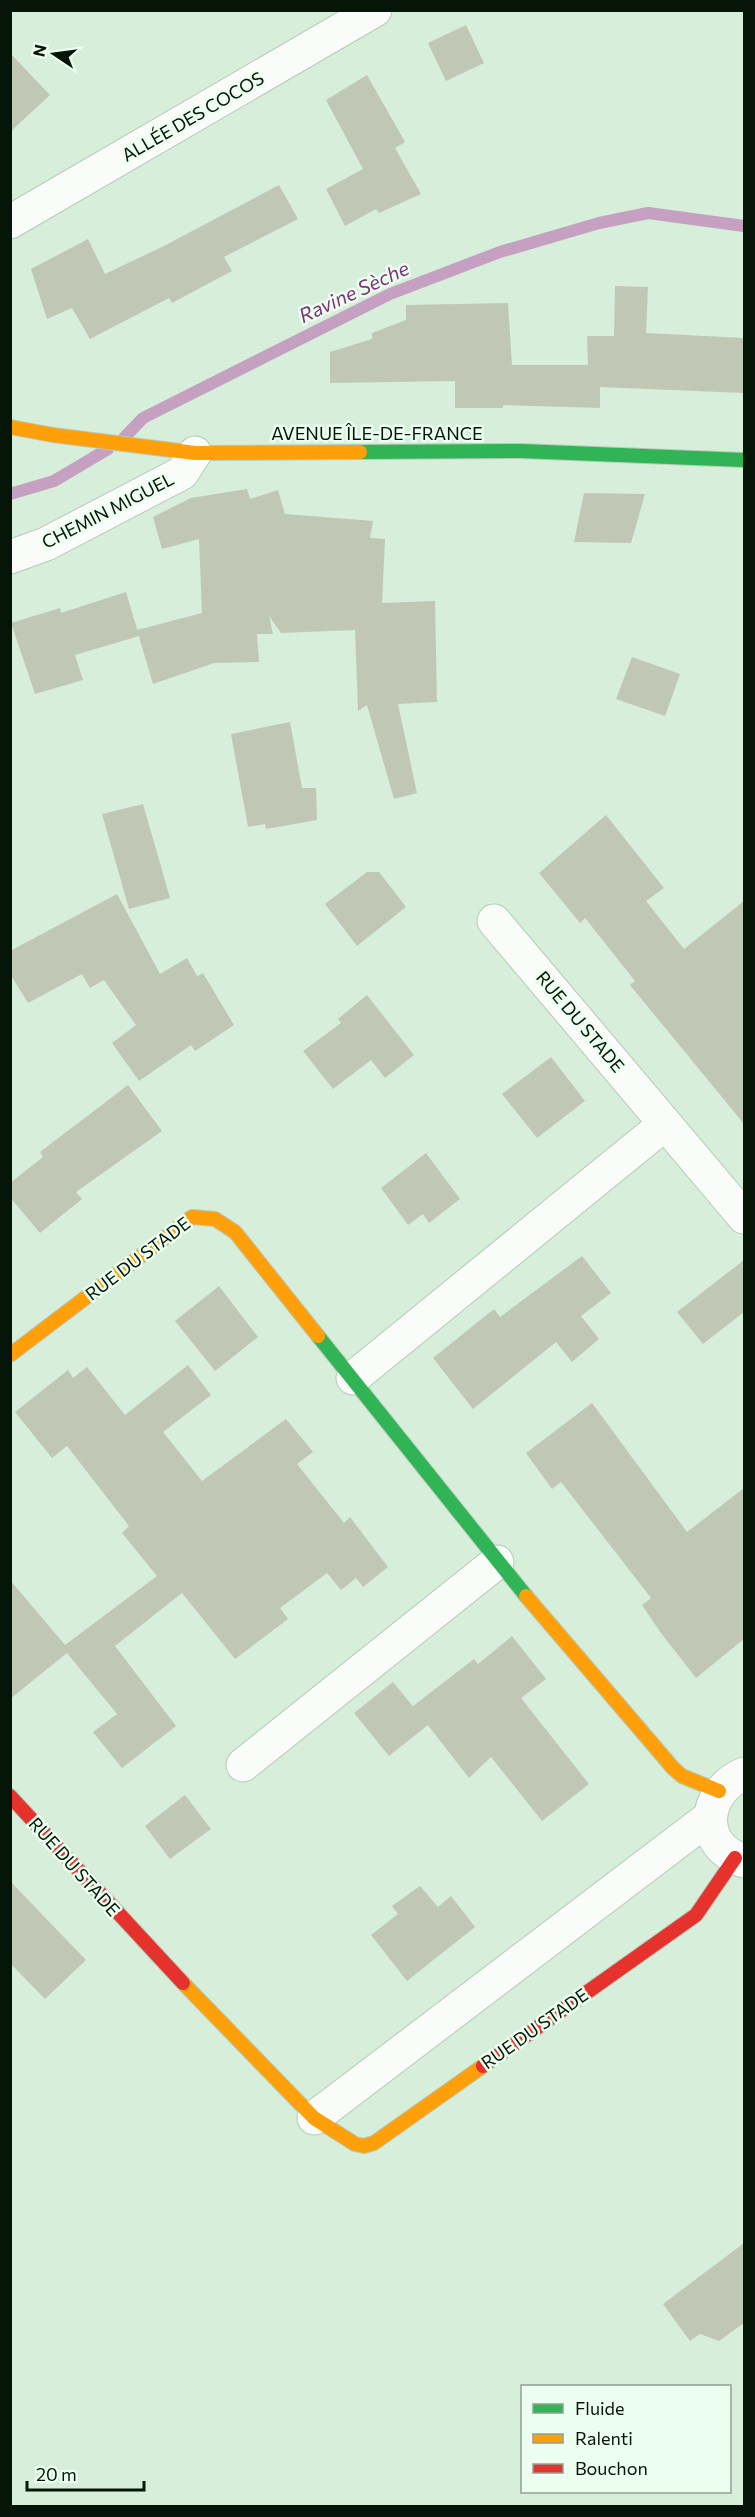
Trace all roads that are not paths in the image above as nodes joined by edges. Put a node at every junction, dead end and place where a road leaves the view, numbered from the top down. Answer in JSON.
{"nodes":[{"id":1,"x":361,"y":14,"type":"edge"},
{"id":2,"x":10,"y":222,"type":"edge"},
{"id":3,"x":10,"y":427,"type":"edge"},
{"id":4,"x":195,"y":453,"type":"junction"},
{"id":5,"x":744,"y":460,"type":"edge"},
{"id":6,"x":10,"y":557,"type":"edge"},
{"id":7,"x":494,"y":921,"type":"dead end"},
{"id":8,"x":666,"y":1124,"type":"junction"},
{"id":9,"x":744,"y":1217,"type":"edge"},
{"id":10,"x":10,"y":1355,"type":"edge"},
{"id":11,"x":353,"y":1378,"type":"junction"},
{"id":12,"x":497,"y":1562,"type":"junction"},
{"id":13,"x":243,"y":1765,"type":"dead end"},
{"id":14,"x":724,"y":1794,"type":"edge"},
{"id":15,"x":10,"y":1796,"type":"edge"},
{"id":16,"x":740,"y":1860,"type":"edge"},
{"id":17,"x":314,"y":2118,"type":"junction"}],
"edges":[{"from":1,"to":2,"type":"street","name":"ALLÉE DES COCOS"},
{"from":3,"to":4,"type":"street","name":"AVENUE ÎLE-DE-FRANCE"},
{"from":4,"to":5,"type":"street","name":"AVENUE ÎLE-DE-FRANCE"},
{"from":4,"to":6,"type":"street","name":"CHEMIN MIGUEL"},
{"from":7,"to":8,"type":"street","name":"RUE DU STADE"},
{"from":8,"to":9,"type":"street","name":"RUE DU STADE"},
{"from":8,"to":11,"type":"street"},
{"from":10,"to":11,"type":"street","name":"RUE DU STADE"},
{"from":11,"to":12,"type":"street","name":"RUE DU STADE"},
{"from":12,"to":13,"type":"street"},
{"from":12,"to":14,"type":"street","name":"RUE DU STADE"},
{"from":14,"to":16,"type":"street"},
{"from":14,"to":17,"type":"street"},
{"from":15,"to":17,"type":"street","name":"RUE DU STADE"},
{"from":16,"to":17,"type":"street","name":"RUE DU STADE"}]}
